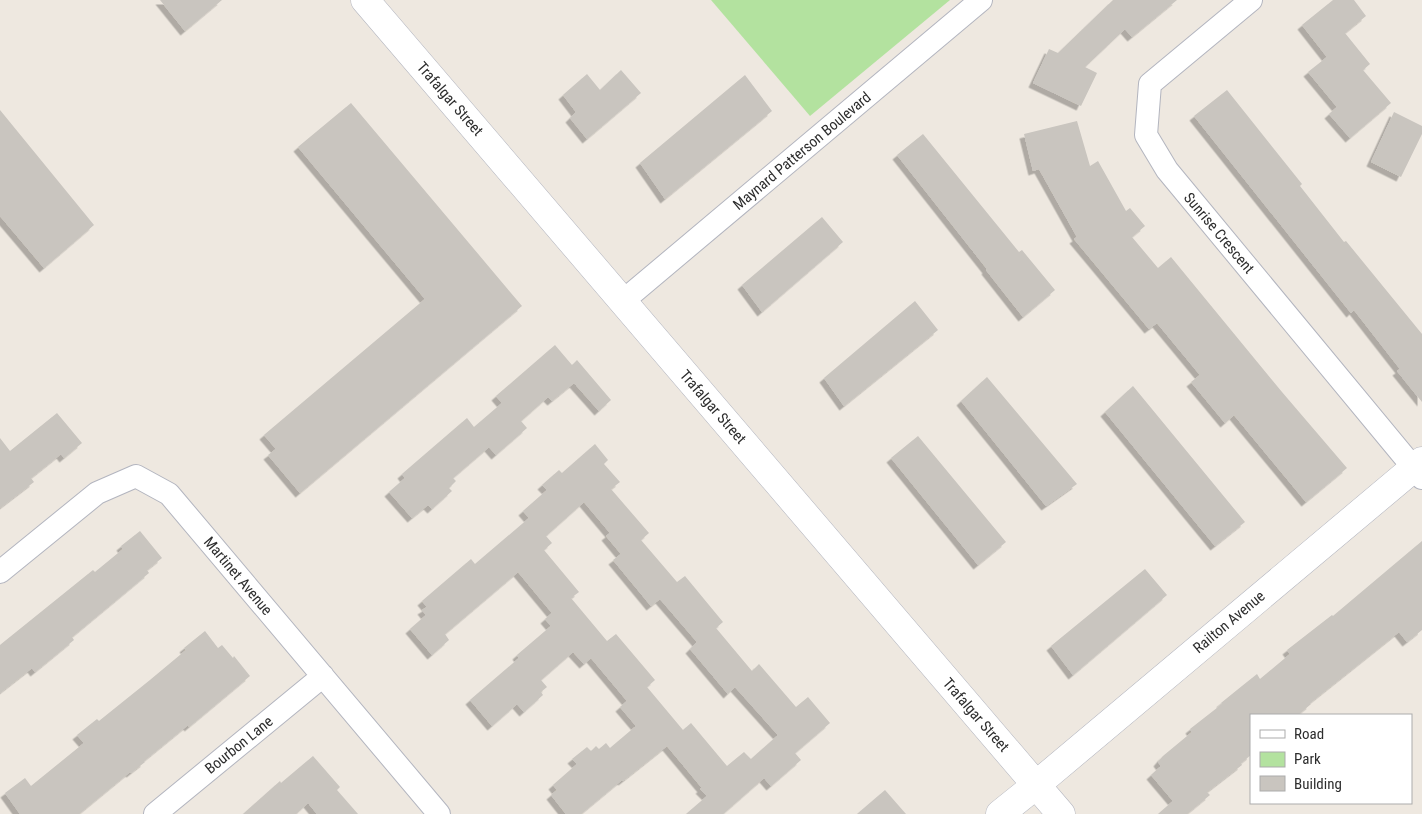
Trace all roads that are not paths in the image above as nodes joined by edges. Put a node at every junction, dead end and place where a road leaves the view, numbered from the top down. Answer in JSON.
{"nodes":[{"id":1,"x":365,"y":0,"type":"edge"},
{"id":2,"x":981,"y":0,"type":"edge"},
{"id":3,"x":1251,"y":0,"type":"edge"},
{"id":4,"x":623,"y":301,"type":"junction"},
{"id":5,"x":1419,"y":468,"type":"edge"},
{"id":6,"x":0,"y":572,"type":"edge"},
{"id":7,"x":323,"y":676,"type":"junction"},
{"id":8,"x":1036,"y":785,"type":"junction"},
{"id":9,"x":155,"y":814,"type":"edge"},
{"id":10,"x":440,"y":814,"type":"edge"},
{"id":11,"x":1000,"y":814,"type":"edge"},
{"id":12,"x":1061,"y":814,"type":"edge"}],
"edges":[{"from":1,"to":4,"type":"main road","name":"Trafalgar Street"},
{"from":2,"to":4,"type":"street","name":"Maynard Patterson Boulevard"},
{"from":3,"to":5,"type":"street","name":"Sunrise Crescent"},
{"from":4,"to":8,"type":"main road","name":"Trafalgar Street"},
{"from":5,"to":8,"type":"main road","name":"Railton Avenue"},
{"from":6,"to":7,"type":"street","name":"Martinet Avenue"},
{"from":7,"to":9,"type":"street","name":"Bourbon Lane"},
{"from":7,"to":10,"type":"street","name":"Martinet Avenue"},
{"from":8,"to":11,"type":"main road","name":"Railton Avenue"},
{"from":8,"to":12,"type":"main road","name":"Trafalgar Street"}]}
